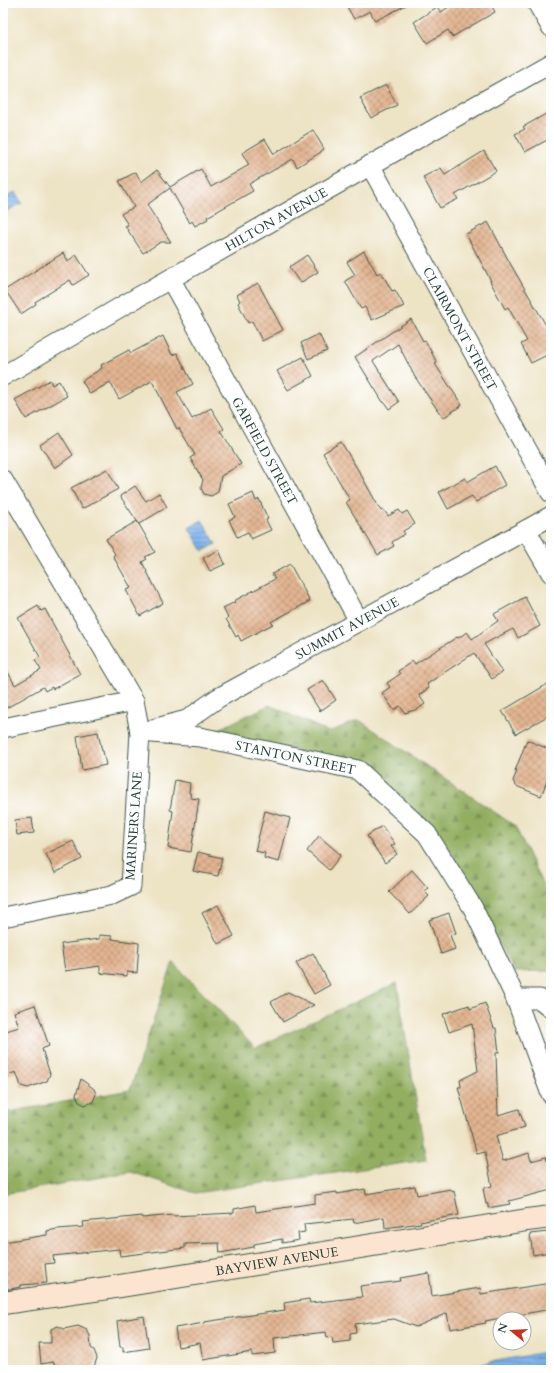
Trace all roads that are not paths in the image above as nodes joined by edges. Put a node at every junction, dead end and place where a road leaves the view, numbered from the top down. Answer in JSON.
{"nodes":[{"id":1,"x":537,"y":3,"type":"edge"},
{"id":2,"x":551,"y":27,"type":"edge"},
{"id":3,"x":551,"y":63,"type":"edge"},
{"id":4,"x":370,"y":165,"type":"junction"},
{"id":5,"x":171,"y":280,"type":"junction"},
{"id":6,"x":3,"y":376,"type":"edge"},
{"id":7,"x":3,"y":480,"type":"edge"},
{"id":8,"x":551,"y":493,"type":"edge"},
{"id":9,"x":551,"y":516,"type":"edge"},
{"id":10,"x":526,"y":530,"type":"junction"},
{"id":11,"x":551,"y":573,"type":"edge"},
{"id":12,"x":359,"y":621,"type":"junction"},
{"id":13,"x":134,"y":701,"type":"junction"},
{"id":14,"x":3,"y":728,"type":"edge"},
{"id":15,"x":140,"y":732,"type":"junction"},
{"id":16,"x":3,"y":917,"type":"edge"},
{"id":17,"x":516,"y":999,"type":"junction"},
{"id":18,"x":551,"y":1008,"type":"edge"},
{"id":19,"x":551,"y":1094,"type":"edge"},
{"id":20,"x":551,"y":1217,"type":"edge"},
{"id":21,"x":3,"y":1303,"type":"edge"}],
"edges":[{"from":1,"to":2,"type":"street"},
{"from":3,"to":4,"type":"street","name":"HILTON AVENUE"},
{"from":4,"to":5,"type":"street","name":"HILTON AVENUE"},
{"from":4,"to":8,"type":"street","name":"CLAIRMONT STREET"},
{"from":5,"to":6,"type":"street","name":"HILTON AVENUE"},
{"from":5,"to":12,"type":"street","name":"GARFIELD STREET"},
{"from":7,"to":13,"type":"street"},
{"from":9,"to":10,"type":"street","name":"SUMMIT AVENUE"},
{"from":10,"to":11,"type":"street"},
{"from":10,"to":12,"type":"street","name":"SUMMIT AVENUE"},
{"from":12,"to":15,"type":"street","name":"SUMMIT AVENUE"},
{"from":13,"to":14,"type":"street"},
{"from":13,"to":15,"type":"street"},
{"from":15,"to":16,"type":"street","name":"MARINERS LANE"},
{"from":15,"to":17,"type":"street","name":"STANTON STREET"},
{"from":17,"to":18,"type":"street"},
{"from":17,"to":19,"type":"street","name":"STANTON STREET"},
{"from":20,"to":21,"type":"main road","name":"BAYVIEW AVENUE"}]}
